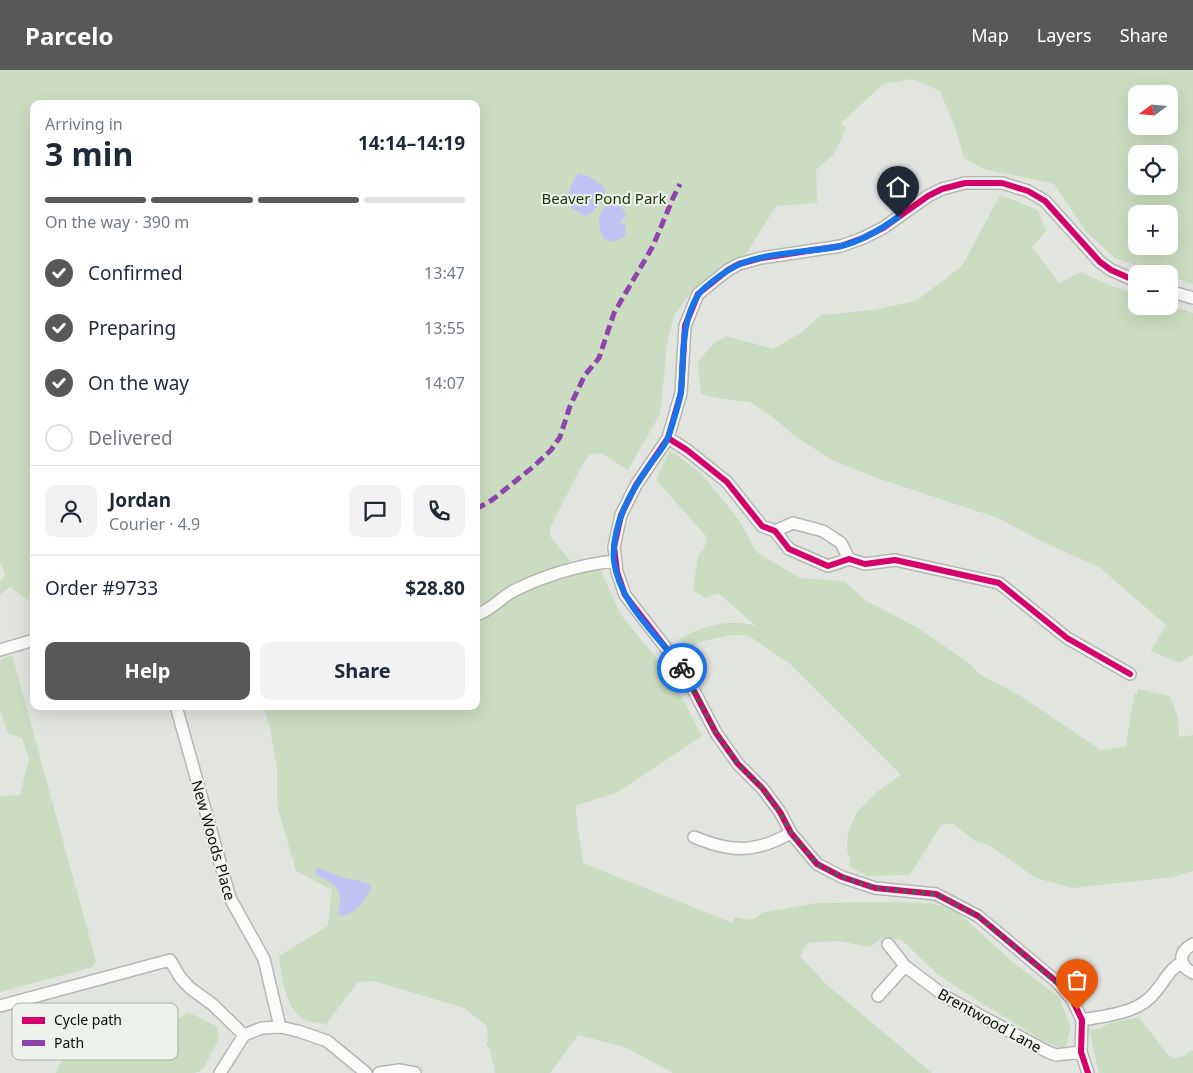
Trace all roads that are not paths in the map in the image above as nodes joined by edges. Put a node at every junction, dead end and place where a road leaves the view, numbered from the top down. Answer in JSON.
{"nodes":[{"id":1,"x":1128,"y":277,"type":"edge"},
{"id":2,"x":1178,"y":294,"type":"edge"},
{"id":3,"x":1193,"y":298,"type":"edge"},
{"id":4,"x":668,"y":438,"type":"junction"},
{"id":5,"x":775,"y":531,"type":"junction"},
{"id":6,"x":849,"y":558,"type":"junction"},
{"id":7,"x":614,"y":561,"type":"junction"},
{"id":8,"x":480,"y":614,"type":"edge"},
{"id":9,"x":30,"y":641,"type":"edge"},
{"id":10,"x":0,"y":650,"type":"edge"},
{"id":11,"x":1130,"y":674,"type":"dead end"},
{"id":12,"x":177,"y":710,"type":"edge"},
{"id":13,"x":791,"y":833,"type":"junction"},
{"id":14,"x":694,"y":837,"type":"dead end"},
{"id":15,"x":888,"y":944,"type":"dead end"},
{"id":16,"x":1193,"y":944,"type":"edge"},
{"id":17,"x":1182,"y":962,"type":"junction"},
{"id":18,"x":905,"y":966,"type":"junction"},
{"id":19,"x":1193,"y":973,"type":"edge"},
{"id":20,"x":878,"y":996,"type":"dead end"},
{"id":21,"x":0,"y":1006,"type":"edge"},
{"id":22,"x":1082,"y":1020,"type":"junction"},
{"id":23,"x":280,"y":1027,"type":"junction"},
{"id":24,"x":244,"y":1035,"type":"junction"},
{"id":25,"x":1081,"y":1052,"type":"junction"},
{"id":26,"x":220,"y":1073,"type":"edge"},
{"id":27,"x":366,"y":1073,"type":"edge"},
{"id":28,"x":379,"y":1073,"type":"edge"},
{"id":29,"x":415,"y":1073,"type":"edge"},
{"id":30,"x":1088,"y":1073,"type":"edge"}],
"edges":[{"from":1,"to":4,"type":"street"},
{"from":2,"to":3,"type":"street"},
{"from":4,"to":5,"type":"street"},
{"from":4,"to":7,"type":"street"},
{"from":5,"to":6,"type":"street"},
{"from":5,"to":6,"type":"street"},
{"from":6,"to":11,"type":"street"},
{"from":7,"to":8,"type":"street"},
{"from":7,"to":13,"type":"street"},
{"from":9,"to":10,"type":"street"},
{"from":12,"to":23,"type":"street","name":"New Woods Place"},
{"from":13,"to":14,"type":"street"},
{"from":13,"to":22,"type":"street"},
{"from":15,"to":18,"type":"street","name":"Brentwood Lane"},
{"from":16,"to":17,"type":"street"},
{"from":17,"to":19,"type":"street"},
{"from":17,"to":22,"type":"street"},
{"from":18,"to":20,"type":"street"},
{"from":18,"to":25,"type":"street","name":"Brentwood Lane"},
{"from":21,"to":24,"type":"street"},
{"from":22,"to":25,"type":"street"},
{"from":23,"to":24,"type":"street"},
{"from":23,"to":27,"type":"street"},
{"from":24,"to":26,"type":"street"},
{"from":25,"to":30,"type":"street"},
{"from":28,"to":29,"type":"street"}]}
